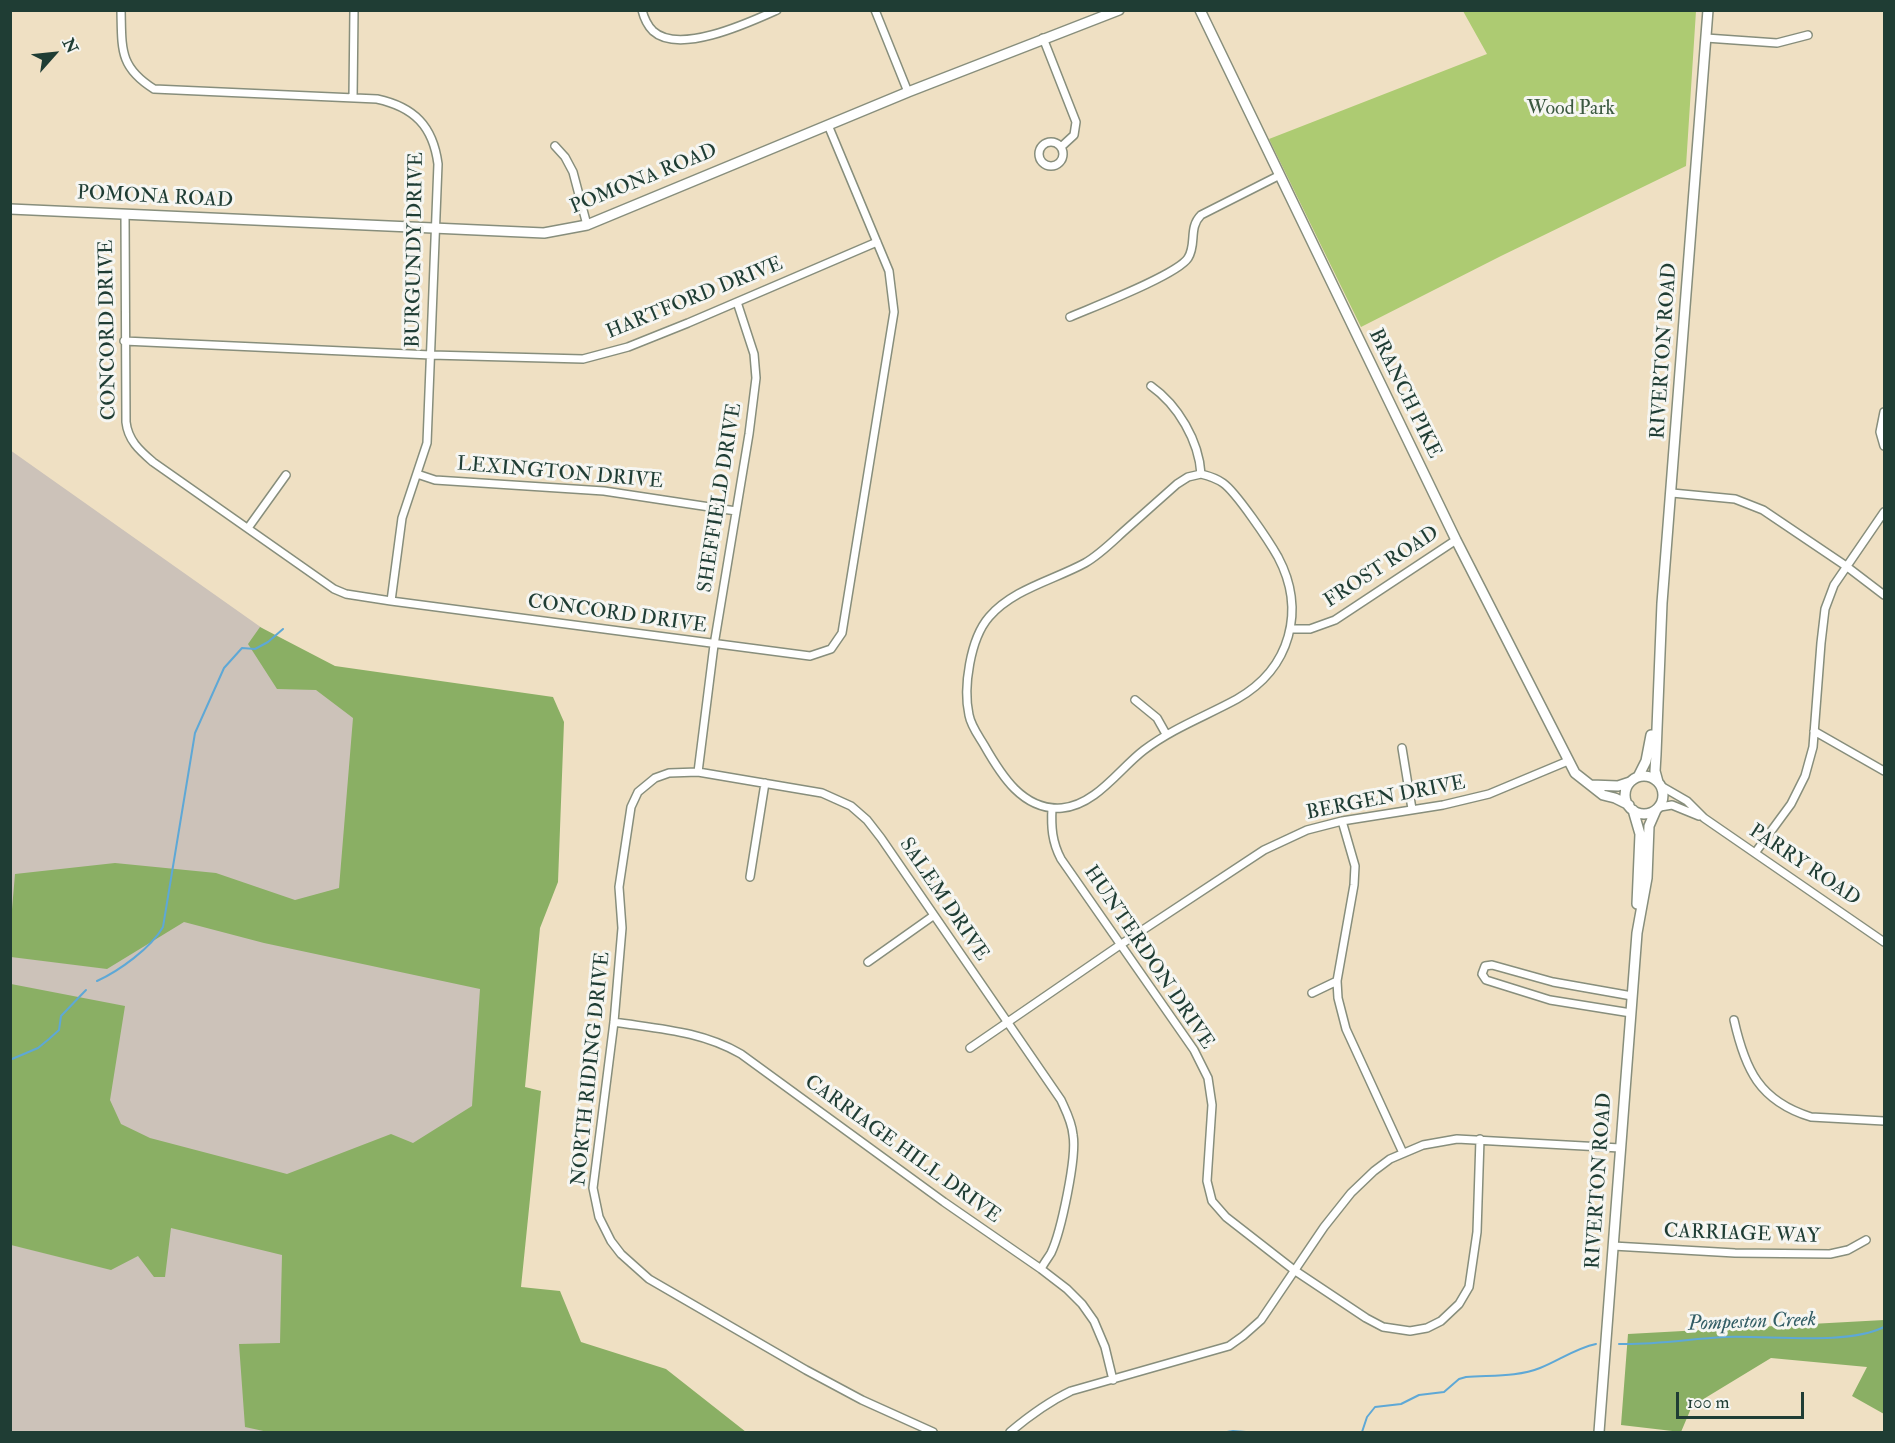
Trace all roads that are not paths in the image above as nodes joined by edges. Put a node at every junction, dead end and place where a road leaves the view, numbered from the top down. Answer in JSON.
{"nodes":[{"id":1,"x":121,"y":10,"type":"edge"},
{"id":2,"x":354,"y":10,"type":"edge"},
{"id":3,"x":642,"y":10,"type":"edge"},
{"id":4,"x":777,"y":10,"type":"edge"},
{"id":5,"x":875,"y":10,"type":"edge"},
{"id":6,"x":1119,"y":10,"type":"edge"},
{"id":7,"x":1200,"y":10,"type":"edge"},
{"id":8,"x":1708,"y":10,"type":"edge"},
{"id":9,"x":1808,"y":35,"type":"dead end"},
{"id":10,"x":1043,"y":38,"type":"junction"},
{"id":11,"x":1706,"y":38,"type":"junction"},
{"id":12,"x":908,"y":92,"type":"junction"},
{"id":13,"x":353,"y":98,"type":"junction"},
{"id":14,"x":828,"y":125,"type":"junction"},
{"id":15,"x":555,"y":146,"type":"dead end"},
{"id":16,"x":1061,"y":147,"type":"dead end"},
{"id":17,"x":1278,"y":176,"type":"junction"},
{"id":18,"x":10,"y":209,"type":"edge"},
{"id":19,"x":125,"y":214,"type":"junction"},
{"id":20,"x":587,"y":225,"type":"junction"},
{"id":21,"x":434,"y":229,"type":"junction"},
{"id":22,"x":877,"y":242,"type":"junction"},
{"id":23,"x":737,"y":302,"type":"junction"},
{"id":24,"x":1070,"y":317,"type":"dead end"},
{"id":25,"x":124,"y":340,"type":"junction"},
{"id":26,"x":431,"y":356,"type":"junction"},
{"id":27,"x":1151,"y":386,"type":"dead end"},
{"id":28,"x":1884,"y":412,"type":"edge"},
{"id":29,"x":1884,"y":446,"type":"edge"},
{"id":30,"x":417,"y":474,"type":"junction"},
{"id":31,"x":1201,"y":474,"type":"junction"},
{"id":32,"x":286,"y":475,"type":"dead end"},
{"id":33,"x":1672,"y":493,"type":"junction"},
{"id":34,"x":736,"y":511,"type":"junction"},
{"id":35,"x":1884,"y":512,"type":"edge"},
{"id":36,"x":248,"y":528,"type":"junction"},
{"id":37,"x":1456,"y":540,"type":"junction"},
{"id":38,"x":1846,"y":566,"type":"junction"},
{"id":39,"x":1884,"y":595,"type":"edge"},
{"id":40,"x":391,"y":600,"type":"junction"},
{"id":41,"x":1290,"y":629,"type":"junction"},
{"id":42,"x":714,"y":645,"type":"junction"},
{"id":43,"x":1657,"y":694,"type":"junction"},
{"id":44,"x":1135,"y":700,"type":"dead end"},
{"id":45,"x":1814,"y":731,"type":"junction"},
{"id":46,"x":1166,"y":734,"type":"junction"},
{"id":47,"x":1402,"y":748,"type":"dead end"},
{"id":48,"x":1568,"y":761,"type":"junction"},
{"id":49,"x":1884,"y":771,"type":"edge"},
{"id":50,"x":698,"y":772,"type":"junction"},
{"id":51,"x":1634,"y":780,"type":"junction"},
{"id":52,"x":765,"y":783,"type":"junction"},
{"id":53,"x":1660,"y":784,"type":"junction"},
{"id":54,"x":1589,"y":785,"type":"junction"},
{"id":55,"x":1052,"y":808,"type":"junction"},
{"id":56,"x":1631,"y":808,"type":"junction"},
{"id":57,"x":1658,"y":808,"type":"junction"},
{"id":58,"x":1412,"y":809,"type":"junction"},
{"id":59,"x":1704,"y":818,"type":"junction"},
{"id":60,"x":1342,"y":821,"type":"junction"},
{"id":61,"x":626,"y":844,"type":"joint"},
{"id":62,"x":1755,"y":854,"type":"junction"},
{"id":63,"x":750,"y":877,"type":"dead end"},
{"id":64,"x":933,"y":916,"type":"junction"},
{"id":65,"x":1637,"y":933,"type":"junction"},
{"id":66,"x":1884,"y":942,"type":"edge"},
{"id":67,"x":1120,"y":945,"type":"junction"},
{"id":68,"x":868,"y":962,"type":"dead end"},
{"id":69,"x":1337,"y":981,"type":"junction"},
{"id":70,"x":1312,"y":993,"type":"dead end"},
{"id":71,"x":1632,"y":996,"type":"junction"},
{"id":72,"x":1631,"y":1013,"type":"junction"},
{"id":73,"x":1734,"y":1020,"type":"dead end"},
{"id":74,"x":1007,"y":1021,"type":"junction"},
{"id":75,"x":614,"y":1022,"type":"junction"},
{"id":76,"x":970,"y":1048,"type":"dead end"},
{"id":77,"x":1884,"y":1121,"type":"edge"},
{"id":78,"x":1480,"y":1139,"type":"junction"},
{"id":79,"x":1620,"y":1148,"type":"junction"},
{"id":80,"x":1403,"y":1153,"type":"junction"},
{"id":81,"x":1866,"y":1239,"type":"dead end"},
{"id":82,"x":1613,"y":1246,"type":"junction"},
{"id":83,"x":1041,"y":1269,"type":"junction"},
{"id":84,"x":1294,"y":1270,"type":"junction"},
{"id":85,"x":1113,"y":1380,"type":"junction"},
{"id":86,"x":933,"y":1432,"type":"edge"},
{"id":87,"x":1010,"y":1432,"type":"edge"},
{"id":88,"x":1599,"y":1432,"type":"edge"}],
"edges":[{"from":1,"to":13,"type":"street","name":"BURGUNDY DRIVE"},
{"from":2,"to":13,"type":"street"},
{"from":3,"to":4,"type":"street"},
{"from":5,"to":12,"type":"street"},
{"from":6,"to":10,"type":"street","name":"POMONA ROAD"},
{"from":7,"to":17,"type":"street","name":"BRANCH PIKE"},
{"from":8,"to":11,"type":"street","name":"RIVERTON ROAD"},
{"from":9,"to":11,"type":"street"},
{"from":10,"to":12,"type":"street","name":"POMONA ROAD"},
{"from":10,"to":16,"type":"street"},
{"from":11,"to":33,"type":"street","name":"RIVERTON ROAD"},
{"from":12,"to":14,"type":"street","name":"POMONA ROAD"},
{"from":13,"to":21,"type":"street","name":"BURGUNDY DRIVE"},
{"from":14,"to":20,"type":"street","name":"POMONA ROAD"},
{"from":14,"to":22,"type":"street","name":"CONCORD DRIVE"},
{"from":15,"to":20,"type":"street"},
{"from":17,"to":24,"type":"street"},
{"from":17,"to":37,"type":"street","name":"BRANCH PIKE"},
{"from":18,"to":19,"type":"street","name":"POMONA ROAD"},
{"from":19,"to":21,"type":"street","name":"POMONA ROAD"},
{"from":19,"to":25,"type":"street","name":"CONCORD DRIVE"},
{"from":20,"to":21,"type":"street","name":"POMONA ROAD"},
{"from":21,"to":26,"type":"street","name":"BURGUNDY DRIVE"},
{"from":22,"to":23,"type":"street","name":"HARTFORD DRIVE"},
{"from":22,"to":42,"type":"street","name":"CONCORD DRIVE"},
{"from":23,"to":26,"type":"street","name":"HARTFORD DRIVE"},
{"from":23,"to":34,"type":"street","name":"SHEFFIELD DRIVE"},
{"from":25,"to":26,"type":"street","name":"HARTFORD DRIVE"},
{"from":25,"to":36,"type":"street","name":"CONCORD DRIVE"},
{"from":26,"to":30,"type":"street","name":"BURGUNDY DRIVE"},
{"from":27,"to":31,"type":"street"},
{"from":28,"to":29,"type":"street"},
{"from":30,"to":34,"type":"street","name":"LEXINGTON DRIVE"},
{"from":30,"to":40,"type":"street","name":"BURGUNDY DRIVE"},
{"from":31,"to":41,"type":"street"},
{"from":31,"to":55,"type":"street"},
{"from":32,"to":36,"type":"street"},
{"from":33,"to":38,"type":"street"},
{"from":33,"to":43,"type":"street","name":"RIVERTON ROAD"},
{"from":34,"to":42,"type":"street","name":"SHEFFIELD DRIVE"},
{"from":35,"to":38,"type":"street"},
{"from":36,"to":40,"type":"street","name":"CONCORD DRIVE"},
{"from":37,"to":41,"type":"street","name":"FROST ROAD"},
{"from":37,"to":48,"type":"street","name":"BRANCH PIKE"},
{"from":38,"to":39,"type":"street"},
{"from":38,"to":45,"type":"street"},
{"from":40,"to":42,"type":"street","name":"CONCORD DRIVE"},
{"from":41,"to":46,"type":"street"},
{"from":42,"to":50,"type":"street","name":"SHEFFIELD DRIVE"},
{"from":43,"to":51,"type":"street","name":"RIVERTON ROAD"},
{"from":43,"to":53,"type":"street","name":"RIVERTON ROAD"},
{"from":44,"to":46,"type":"street"},
{"from":45,"to":49,"type":"street"},
{"from":45,"to":62,"type":"street"},
{"from":46,"to":55,"type":"street"},
{"from":47,"to":58,"type":"street"},
{"from":48,"to":54,"type":"street","name":"BRANCH PIKE"},
{"from":48,"to":58,"type":"street","name":"BERGEN DRIVE"},
{"from":50,"to":52,"type":"street","name":"SALEM DRIVE"},
{"from":50,"to":61,"type":"street","name":"SALEM DRIVE"},
{"from":51,"to":53,"type":"street"},
{"from":51,"to":54,"type":"street"},
{"from":51,"to":56,"type":"street"},
{"from":52,"to":63,"type":"street"},
{"from":52,"to":64,"type":"street","name":"SALEM DRIVE"},
{"from":53,"to":57,"type":"street"},
{"from":53,"to":59,"type":"street","name":"PARRY ROAD"},
{"from":54,"to":56,"type":"street","name":"BRANCH PIKE"},
{"from":55,"to":67,"type":"street","name":"HUNTERDON DRIVE"},
{"from":56,"to":57,"type":"street"},
{"from":56,"to":65,"type":"street","name":"RIVERTON ROAD"},
{"from":57,"to":59,"type":"street","name":"PARRY ROAD"},
{"from":57,"to":65,"type":"street","name":"RIVERTON ROAD"},
{"from":58,"to":60,"type":"street","name":"BERGEN DRIVE"},
{"from":59,"to":62,"type":"street","name":"PARRY ROAD"},
{"from":60,"to":67,"type":"street","name":"BERGEN DRIVE"},
{"from":60,"to":69,"type":"street"},
{"from":61,"to":75,"type":"street","name":"NORTH RIDING DRIVE"},
{"from":62,"to":66,"type":"street","name":"PARRY ROAD"},
{"from":64,"to":68,"type":"street"},
{"from":64,"to":74,"type":"street","name":"SALEM DRIVE"},
{"from":65,"to":71,"type":"street","name":"RIVERTON ROAD"},
{"from":67,"to":74,"type":"street","name":"BERGEN DRIVE"},
{"from":67,"to":84,"type":"street","name":"HUNTERDON DRIVE"},
{"from":69,"to":70,"type":"street"},
{"from":69,"to":80,"type":"street"},
{"from":71,"to":72,"type":"street","name":"RIVERTON ROAD"},
{"from":71,"to":72,"type":"street"},
{"from":72,"to":79,"type":"street","name":"RIVERTON ROAD"},
{"from":73,"to":77,"type":"street"},
{"from":74,"to":76,"type":"street","name":"BERGEN DRIVE"},
{"from":74,"to":83,"type":"street","name":"SALEM DRIVE"},
{"from":75,"to":83,"type":"street","name":"CARRIAGE HILL DRIVE"},
{"from":75,"to":86,"type":"street","name":"NORTH RIDING DRIVE"},
{"from":78,"to":79,"type":"street"},
{"from":78,"to":80,"type":"street"},
{"from":78,"to":84,"type":"street","name":"HUNTERDON DRIVE"},
{"from":79,"to":82,"type":"street","name":"RIVERTON ROAD"},
{"from":80,"to":84,"type":"street"},
{"from":81,"to":82,"type":"street","name":"CARRIAGE WAY"},
{"from":82,"to":88,"type":"street","name":"RIVERTON ROAD"},
{"from":83,"to":85,"type":"street","name":"CARRIAGE HILL DRIVE"},
{"from":84,"to":85,"type":"street"},
{"from":85,"to":87,"type":"street"}]}
